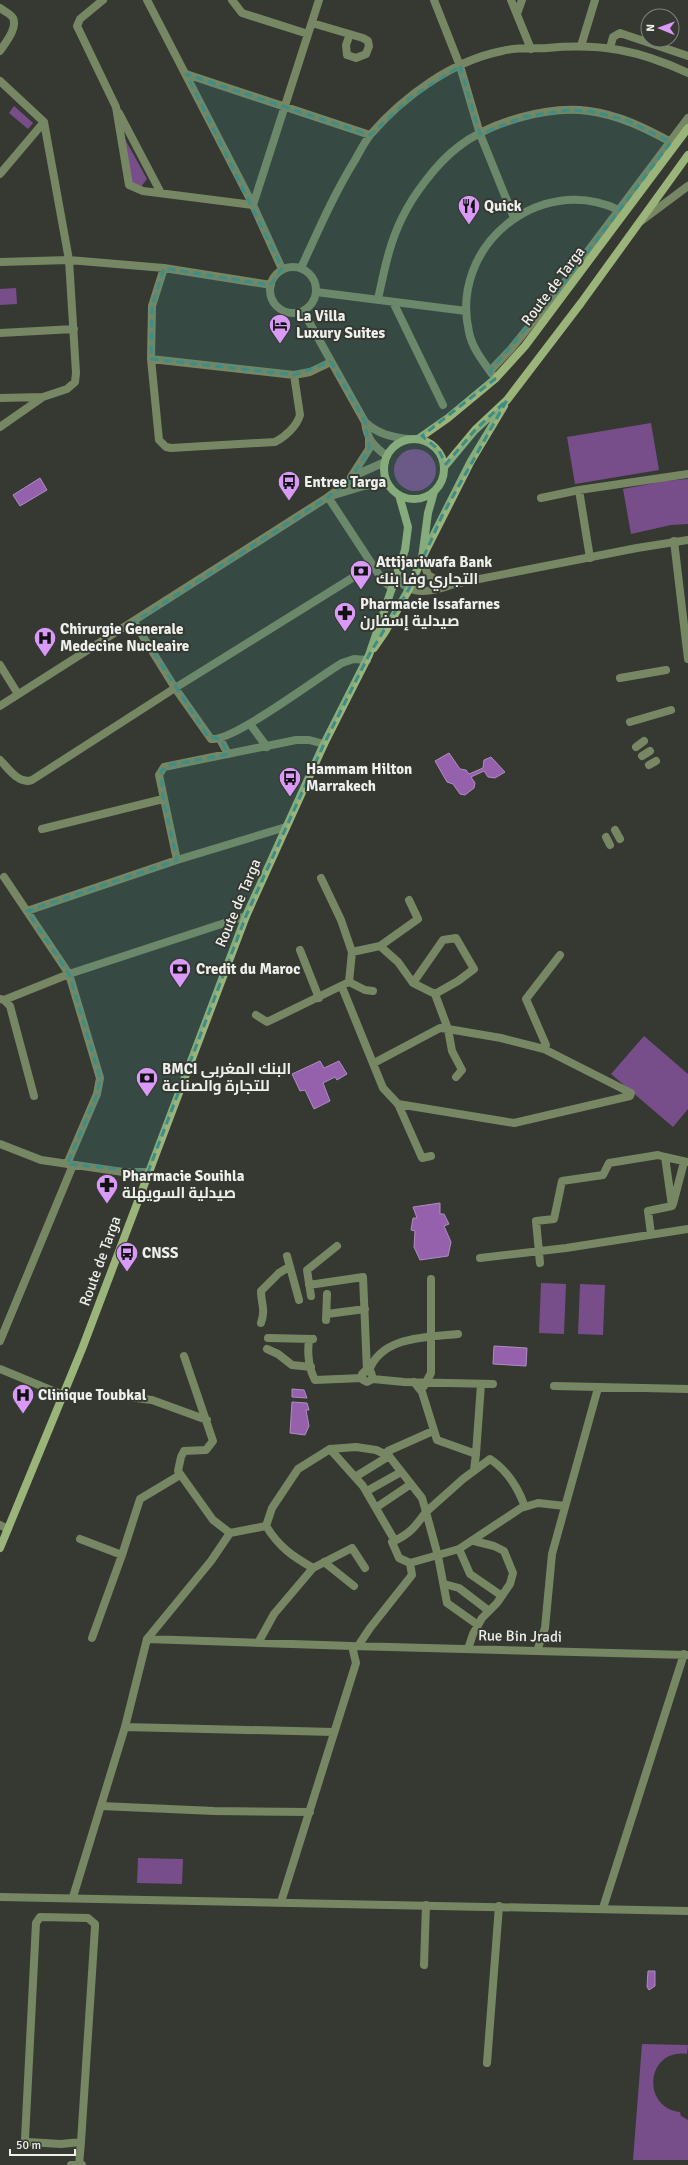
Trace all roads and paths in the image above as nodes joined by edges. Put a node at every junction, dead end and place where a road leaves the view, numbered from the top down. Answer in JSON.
{"nodes":[{"id":1,"x":103,"y":0,"type":"edge"},
{"id":2,"x":147,"y":0,"type":"edge"},
{"id":3,"x":232,"y":0,"type":"edge"},
{"id":4,"x":319,"y":0,"type":"edge"},
{"id":5,"x":434,"y":0,"type":"edge"},
{"id":6,"x":511,"y":0,"type":"edge"},
{"id":7,"x":522,"y":0,"type":"edge"},
{"id":8,"x":595,"y":0,"type":"edge"},
{"id":9,"x":0,"y":8,"type":"edge"},
{"id":10,"x":517,"y":14,"type":"junction"},
{"id":11,"x":312,"y":23,"type":"junction"},
{"id":12,"x":308,"y":34,"type":"junction"},
{"id":13,"x":350,"y":34,"type":"dead end"},
{"id":14,"x":581,"y":46,"type":"junction"},
{"id":15,"x":530,"y":48,"type":"junction"},
{"id":16,"x":610,"y":48,"type":"junction"},
{"id":17,"x":0,"y":51,"type":"edge"},
{"id":18,"x":688,"y":56,"type":"edge"},
{"id":19,"x":460,"y":66,"type":"junction"},
{"id":20,"x":688,"y":73,"type":"edge"},
{"id":21,"x":186,"y":74,"type":"junction"},
{"id":22,"x":0,"y":80,"type":"edge"},
{"id":23,"x":284,"y":106,"type":"junction"},
{"id":24,"x":116,"y":107,"type":"junction"},
{"id":25,"x":688,"y":118,"type":"edge"},
{"id":26,"x":44,"y":122,"type":"junction"},
{"id":27,"x":688,"y":128,"type":"edge"},
{"id":28,"x":480,"y":134,"type":"junction"},
{"id":29,"x":370,"y":135,"type":"junction"},
{"id":30,"x":671,"y":142,"type":"junction"},
{"id":31,"x":688,"y":155,"type":"edge"},
{"id":32,"x":0,"y":174,"type":"edge"},
{"id":33,"x":688,"y":186,"type":"edge"},
{"id":34,"x":161,"y":193,"type":"junction"},
{"id":35,"x":252,"y":205,"type":"junction"},
{"id":36,"x":619,"y":210,"type":"junction"},
{"id":37,"x":514,"y":218,"type":"junction"},
{"id":38,"x":639,"y":222,"type":"junction"},
{"id":39,"x":70,"y":260,"type":"junction"},
{"id":40,"x":0,"y":262,"type":"edge"},
{"id":41,"x":164,"y":268,"type":"junction"},
{"id":42,"x":301,"y":268,"type":"junction"},
{"id":43,"x":282,"y":270,"type":"junction"},
{"id":44,"x":271,"y":285,"type":"junction"},
{"id":45,"x":316,"y":292,"type":"junction"},
{"id":46,"x":378,"y":299,"type":"junction"},
{"id":47,"x":393,"y":302,"type":"junction"},
{"id":48,"x":303,"y":311,"type":"junction"},
{"id":49,"x":466,"y":311,"type":"junction"},
{"id":50,"x":74,"y":329,"type":"junction"},
{"id":51,"x":0,"y":333,"type":"edge"},
{"id":52,"x":150,"y":359,"type":"junction"},
{"id":53,"x":331,"y":362,"type":"junction"},
{"id":54,"x":490,"y":371,"type":"junction"},
{"id":55,"x":294,"y":375,"type":"junction"},
{"id":56,"x":495,"y":379,"type":"junction"},
{"id":57,"x":43,"y":397,"type":"junction"},
{"id":58,"x":0,"y":398,"type":"edge"},
{"id":59,"x":507,"y":400,"type":"junction"},
{"id":60,"x":443,"y":405,"type":"dead end"},
{"id":61,"x":365,"y":422,"type":"junction"},
{"id":62,"x":0,"y":427,"type":"edge"},
{"id":63,"x":369,"y":439,"type":"junction"},
{"id":64,"x":408,"y":439,"type":"junction"},
{"id":65,"x":418,"y":439,"type":"junction"},
{"id":66,"x":386,"y":459,"type":"junction"},
{"id":67,"x":445,"y":466,"type":"junction"},
{"id":68,"x":688,"y":474,"type":"edge"},
{"id":69,"x":349,"y":481,"type":"junction"},
{"id":70,"x":387,"y":483,"type":"junction"},
{"id":71,"x":579,"y":490,"type":"junction"},
{"id":72,"x":434,"y":492,"type":"junction"},
{"id":73,"x":399,"y":495,"type":"junction"},
{"id":74,"x":328,"y":497,"type":"junction"},
{"id":75,"x":541,"y":498,"type":"dead end"},
{"id":76,"x":688,"y":540,"type":"edge"},
{"id":77,"x":674,"y":541,"type":"junction"},
{"id":78,"x":422,"y":558,"type":"junction"},
{"id":79,"x":590,"y":558,"type":"junction"},
{"id":80,"x":373,"y":565,"type":"junction"},
{"id":81,"x":396,"y":577,"type":"junction"},
{"id":82,"x":454,"y":584,"type":"junction"},
{"id":83,"x":392,"y":588,"type":"junction"},
{"id":84,"x":409,"y":589,"type":"junction"},
{"id":85,"x":134,"y":622,"type":"junction"},
{"id":86,"x":368,"y":657,"type":"junction"},
{"id":87,"x":688,"y":659,"type":"edge"},
{"id":88,"x":0,"y":665,"type":"edge"},
{"id":89,"x":666,"y":670,"type":"dead end"},
{"id":90,"x":620,"y":678,"type":"dead end"},
{"id":91,"x":175,"y":688,"type":"junction"},
{"id":92,"x":18,"y":694,"type":"junction"},
{"id":93,"x":0,"y":706,"type":"edge"},
{"id":94,"x":671,"y":710,"type":"dead end"},
{"id":95,"x":630,"y":722,"type":"dead end"},
{"id":96,"x":250,"y":724,"type":"junction"},
{"id":97,"x":220,"y":738,"type":"junction"},
{"id":98,"x":644,"y":741,"type":"dead end"},
{"id":99,"x":324,"y":744,"type":"junction"},
{"id":100,"x":267,"y":747,"type":"junction"},
{"id":101,"x":636,"y":747,"type":"dead end"},
{"id":102,"x":650,"y":751,"type":"dead end"},
{"id":103,"x":228,"y":754,"type":"junction"},
{"id":104,"x":642,"y":756,"type":"dead end"},
{"id":105,"x":0,"y":760,"type":"edge"},
{"id":106,"x":163,"y":799,"type":"junction"},
{"id":107,"x":286,"y":827,"type":"junction"},
{"id":108,"x":42,"y":829,"type":"dead end"},
{"id":109,"x":615,"y":830,"type":"dead end"},
{"id":110,"x":606,"y":837,"type":"dead end"},
{"id":111,"x":620,"y":839,"type":"dead end"},
{"id":112,"x":610,"y":845,"type":"dead end"},
{"id":113,"x":177,"y":860,"type":"junction"},
{"id":114,"x":4,"y":877,"type":"dead end"},
{"id":115,"x":321,"y":878,"type":"dead end"},
{"id":116,"x":409,"y":900,"type":"dead end"},
{"id":117,"x":27,"y":911,"type":"junction"},
{"id":118,"x":246,"y":916,"type":"junction"},
{"id":119,"x":380,"y":946,"type":"junction"},
{"id":120,"x":300,"y":950,"type":"dead end"},
{"id":121,"x":352,"y":952,"type":"junction"},
{"id":122,"x":560,"y":955,"type":"dead end"},
{"id":123,"x":69,"y":974,"type":"junction"},
{"id":124,"x":413,"y":983,"type":"junction"},
{"id":125,"x":346,"y":985,"type":"junction"},
{"id":126,"x":373,"y":991,"type":"dead end"},
{"id":127,"x":435,"y":994,"type":"junction"},
{"id":128,"x":320,"y":998,"type":"junction"},
{"id":129,"x":2,"y":999,"type":"edge"},
{"id":130,"x":256,"y":1015,"type":"dead end"},
{"id":131,"x":448,"y":1029,"type":"junction"},
{"id":132,"x":544,"y":1049,"type":"junction"},
{"id":133,"x":374,"y":1063,"type":"junction"},
{"id":134,"x":456,"y":1077,"type":"dead end"},
{"id":135,"x":34,"y":1096,"type":"dead end"},
{"id":136,"x":398,"y":1104,"type":"junction"},
{"id":137,"x":0,"y":1144,"type":"edge"},
{"id":138,"x":431,"y":1156,"type":"dead end"},
{"id":139,"x":665,"y":1157,"type":"junction"},
{"id":140,"x":686,"y":1162,"type":"edge"},
{"id":141,"x":70,"y":1165,"type":"junction"},
{"id":142,"x":148,"y":1172,"type":"junction"},
{"id":143,"x":672,"y":1206,"type":"junction"},
{"id":144,"x":688,"y":1229,"type":"edge"},
{"id":145,"x":651,"y":1234,"type":"junction"},
{"id":146,"x":337,"y":1246,"type":"dead end"},
{"id":147,"x":539,"y":1251,"type":"junction"},
{"id":148,"x":286,"y":1256,"type":"dead end"},
{"id":149,"x":480,"y":1258,"type":"dead end"},
{"id":150,"x":540,"y":1263,"type":"dead end"},
{"id":151,"x":289,"y":1267,"type":"junction"},
{"id":152,"x":431,"y":1279,"type":"dead end"},
{"id":153,"x":309,"y":1285,"type":"junction"},
{"id":154,"x":327,"y":1294,"type":"dead end"},
{"id":155,"x":311,"y":1296,"type":"dead end"},
{"id":156,"x":299,"y":1300,"type":"dead end"},
{"id":157,"x":365,"y":1309,"type":"junction"},
{"id":158,"x":261,"y":1324,"type":"dead end"},
{"id":159,"x":458,"y":1334,"type":"dead end"},
{"id":160,"x":430,"y":1336,"type":"junction"},
{"id":161,"x":268,"y":1338,"type":"dead end"},
{"id":162,"x":0,"y":1341,"type":"edge"},
{"id":163,"x":267,"y":1349,"type":"dead end"},
{"id":164,"x":184,"y":1356,"type":"dead end"},
{"id":165,"x":311,"y":1367,"type":"junction"},
{"id":166,"x":0,"y":1369,"type":"edge"},
{"id":167,"x":366,"y":1373,"type":"junction"},
{"id":168,"x":414,"y":1382,"type":"junction"},
{"id":169,"x":425,"y":1382,"type":"junction"},
{"id":170,"x":481,"y":1384,"type":"junction"},
{"id":171,"x":493,"y":1384,"type":"dead end"},
{"id":172,"x":554,"y":1386,"type":"dead end"},
{"id":173,"x":598,"y":1388,"type":"junction"},
{"id":174,"x":688,"y":1388,"type":"edge"},
{"id":175,"x":422,"y":1392,"type":"junction"},
{"id":176,"x":63,"y":1395,"type":"junction"},
{"id":177,"x":136,"y":1398,"type":"dead end"},
{"id":178,"x":207,"y":1420,"type":"junction"},
{"id":179,"x":433,"y":1431,"type":"junction"},
{"id":180,"x":330,"y":1450,"type":"junction"},
{"id":181,"x":476,"y":1454,"type":"junction"},
{"id":182,"x":389,"y":1456,"type":"junction"},
{"id":183,"x":474,"y":1470,"type":"junction"},
{"id":184,"x":401,"y":1472,"type":"junction"},
{"id":185,"x":180,"y":1475,"type":"junction"},
{"id":186,"x":355,"y":1477,"type":"junction"},
{"id":187,"x":411,"y":1484,"type":"junction"},
{"id":188,"x":367,"y":1491,"type":"junction"},
{"id":189,"x":565,"y":1506,"type":"junction"},
{"id":190,"x":377,"y":1507,"type":"junction"},
{"id":191,"x":525,"y":1507,"type":"junction"},
{"id":192,"x":426,"y":1512,"type":"junction"},
{"id":193,"x":266,"y":1526,"type":"junction"},
{"id":194,"x":4,"y":1527,"type":"edge"},
{"id":195,"x":230,"y":1533,"type":"junction"},
{"id":196,"x":80,"y":1539,"type":"dead end"},
{"id":197,"x":395,"y":1541,"type":"junction"},
{"id":198,"x":474,"y":1541,"type":"junction"},
{"id":199,"x":0,"y":1548,"type":"edge"},
{"id":200,"x":459,"y":1549,"type":"junction"},
{"id":201,"x":122,"y":1555,"type":"junction"},
{"id":202,"x":438,"y":1556,"type":"junction"},
{"id":203,"x":324,"y":1562,"type":"junction"},
{"id":204,"x":410,"y":1563,"type":"junction"},
{"id":205,"x":313,"y":1568,"type":"junction"},
{"id":206,"x":365,"y":1568,"type":"dead end"},
{"id":207,"x":444,"y":1584,"type":"junction"},
{"id":208,"x":354,"y":1586,"type":"dead end"},
{"id":209,"x":502,"y":1596,"type":"junction"},
{"id":210,"x":489,"y":1611,"type":"junction"},
{"id":211,"x":478,"y":1625,"type":"junction"},
{"id":212,"x":92,"y":1638,"type":"dead end"},
{"id":213,"x":147,"y":1639,"type":"junction"},
{"id":214,"x":258,"y":1643,"type":"junction"},
{"id":215,"x":355,"y":1646,"type":"junction"},
{"id":216,"x":468,"y":1649,"type":"junction"},
{"id":217,"x":537,"y":1651,"type":"junction"},
{"id":218,"x":686,"y":1655,"type":"edge"},
{"id":219,"x":125,"y":1727,"type":"junction"},
{"id":220,"x":334,"y":1732,"type":"junction"},
{"id":221,"x":101,"y":1806,"type":"junction"},
{"id":222,"x":310,"y":1812,"type":"junction"},
{"id":223,"x":0,"y":1897,"type":"edge"},
{"id":224,"x":73,"y":1898,"type":"junction"},
{"id":225,"x":281,"y":1902,"type":"junction"},
{"id":226,"x":426,"y":1905,"type":"junction"},
{"id":227,"x":499,"y":1906,"type":"junction"},
{"id":228,"x":603,"y":1908,"type":"junction"},
{"id":229,"x":688,"y":1911,"type":"edge"},
{"id":230,"x":424,"y":1965,"type":"dead end"},
{"id":231,"x":487,"y":2063,"type":"dead end"},
{"id":232,"x":81,"y":2142,"type":"junction"},
{"id":233,"x":71,"y":2165,"type":"edge"},
{"id":234,"x":80,"y":2165,"type":"edge"}],
"edges":[{"from":1,"to":24,"type":"street"},
{"from":2,"to":21,"type":"street"},
{"from":3,"to":12,"type":"street"},
{"from":4,"to":11,"type":"street"},
{"from":5,"to":19,"type":"street"},
{"from":6,"to":10,"type":"street"},
{"from":7,"to":10,"type":"street"},
{"from":8,"to":14,"type":"street"},
{"from":9,"to":17,"type":"street"},
{"from":10,"to":15,"type":"street"},
{"from":11,"to":12,"type":"street"},
{"from":11,"to":13,"type":"street"},
{"from":12,"to":23,"type":"street"},
{"from":14,"to":15,"type":"street"},
{"from":14,"to":16,"type":"street"},
{"from":15,"to":19,"type":"street"},
{"from":16,"to":18,"type":"street"},
{"from":16,"to":20,"type":"street"},
{"from":19,"to":28,"type":"street"},
{"from":19,"to":29,"type":"street"},
{"from":21,"to":23,"type":"street"},
{"from":21,"to":35,"type":"street"},
{"from":22,"to":26,"type":"street"},
{"from":23,"to":29,"type":"street"},
{"from":23,"to":35,"type":"street"},
{"from":24,"to":34,"type":"street"},
{"from":24,"to":34,"type":"street"},
{"from":25,"to":30,"type":"street"},
{"from":26,"to":32,"type":"street"},
{"from":26,"to":39,"type":"street"},
{"from":27,"to":56,"type":"main road","name":"Route de Targa"},
{"from":28,"to":30,"type":"street"},
{"from":28,"to":37,"type":"street"},
{"from":28,"to":46,"type":"street"},
{"from":29,"to":42,"type":"street"},
{"from":30,"to":36,"type":"street"},
{"from":31,"to":38,"type":"main road"},
{"from":33,"to":38,"type":"street"},
{"from":34,"to":35,"type":"street"},
{"from":35,"to":43,"type":"street"},
{"from":36,"to":37,"type":"street"},
{"from":36,"to":54,"type":"street"},
{"from":37,"to":49,"type":"street"},
{"from":38,"to":59,"type":"main road"},
{"from":39,"to":40,"type":"street"},
{"from":39,"to":41,"type":"street"},
{"from":39,"to":50,"type":"street"},
{"from":41,"to":44,"type":"street"},
{"from":41,"to":52,"type":"street"},
{"from":42,"to":43,"type":"street"},
{"from":42,"to":45,"type":"street"},
{"from":43,"to":44,"type":"street"},
{"from":44,"to":48,"type":"street"},
{"from":45,"to":46,"type":"street"},
{"from":45,"to":48,"type":"street"},
{"from":46,"to":47,"type":"street"},
{"from":47,"to":49,"type":"street"},
{"from":47,"to":60,"type":"street"},
{"from":48,"to":53,"type":"street"},
{"from":49,"to":54,"type":"street"},
{"from":50,"to":51,"type":"street"},
{"from":50,"to":57,"type":"street"},
{"from":52,"to":55,"type":"street"},
{"from":52,"to":55,"type":"street"},
{"from":53,"to":55,"type":"street"},
{"from":53,"to":61,"type":"street"},
{"from":54,"to":56,"type":"street"},
{"from":56,"to":65,"type":"main road","name":"Route de Targa"},
{"from":57,"to":58,"type":"street"},
{"from":57,"to":62,"type":"street"},
{"from":59,"to":67,"type":"main road"},
{"from":59,"to":78,"type":"main road"},
{"from":61,"to":63,"type":"street"},
{"from":61,"to":64,"type":"street"},
{"from":63,"to":66,"type":"street"},
{"from":63,"to":69,"type":"street"},
{"from":64,"to":65,"type":"main road"},
{"from":64,"to":66,"type":"main road"},
{"from":65,"to":67,"type":"main road"},
{"from":66,"to":69,"type":"street"},
{"from":66,"to":70,"type":"main road"},
{"from":67,"to":72,"type":"main road"},
{"from":68,"to":71,"type":"street"},
{"from":69,"to":74,"type":"street"},
{"from":70,"to":73,"type":"main road"},
{"from":70,"to":74,"type":"street"},
{"from":71,"to":75,"type":"street"},
{"from":71,"to":79,"type":"street"},
{"from":72,"to":73,"type":"main road"},
{"from":72,"to":78,"type":"main road","name":"Route de Targa"},
{"from":73,"to":81,"type":"main road","name":"Route de Targa"},
{"from":74,"to":80,"type":"street"},
{"from":74,"to":85,"type":"street"},
{"from":76,"to":77,"type":"street"},
{"from":77,"to":79,"type":"street"},
{"from":77,"to":87,"type":"street"},
{"from":78,"to":82,"type":"street"},
{"from":78,"to":84,"type":"main road","name":"Route de Targa"},
{"from":79,"to":82,"type":"street"},
{"from":80,"to":83,"type":"street"},
{"from":80,"to":91,"type":"street"},
{"from":81,"to":83,"type":"main road","name":"Route de Targa"},
{"from":81,"to":84,"type":"street"},
{"from":82,"to":84,"type":"street"},
{"from":83,"to":86,"type":"main road","name":"Route de Targa"},
{"from":84,"to":86,"type":"main road","name":"Route de Targa"},
{"from":85,"to":91,"type":"street"},
{"from":85,"to":92,"type":"street"},
{"from":86,"to":96,"type":"street"},
{"from":86,"to":99,"type":"main road","name":"Route de Targa"},
{"from":88,"to":92,"type":"street"},
{"from":89,"to":90,"type":"street"},
{"from":91,"to":97,"type":"street"},
{"from":91,"to":105,"type":"street"},
{"from":92,"to":93,"type":"street"},
{"from":94,"to":95,"type":"street"},
{"from":96,"to":97,"type":"street"},
{"from":96,"to":100,"type":"street"},
{"from":97,"to":103,"type":"street"},
{"from":98,"to":101,"type":"street"},
{"from":99,"to":100,"type":"street"},
{"from":99,"to":107,"type":"main road","name":"Route de Targa"},
{"from":100,"to":103,"type":"street"},
{"from":102,"to":104,"type":"street"},
{"from":103,"to":106,"type":"street"},
{"from":106,"to":108,"type":"street"},
{"from":106,"to":113,"type":"street"},
{"from":107,"to":113,"type":"street"},
{"from":107,"to":118,"type":"main road","name":"Route de Targa"},
{"from":109,"to":111,"type":"street"},
{"from":110,"to":112,"type":"street"},
{"from":113,"to":117,"type":"street"},
{"from":114,"to":117,"type":"street"},
{"from":115,"to":121,"type":"street"},
{"from":116,"to":119,"type":"street"},
{"from":117,"to":123,"type":"street"},
{"from":118,"to":123,"type":"street"},
{"from":118,"to":142,"type":"main road","name":"Route de Targa"},
{"from":119,"to":121,"type":"street"},
{"from":119,"to":124,"type":"street"},
{"from":120,"to":128,"type":"street"},
{"from":121,"to":125,"type":"street"},
{"from":122,"to":132,"type":"street"},
{"from":123,"to":129,"type":"street"},
{"from":123,"to":141,"type":"street"},
{"from":124,"to":127,"type":"street"},
{"from":124,"to":127,"type":"street"},
{"from":125,"to":126,"type":"street"},
{"from":125,"to":128,"type":"street"},
{"from":125,"to":133,"type":"street"},
{"from":127,"to":131,"type":"street"},
{"from":128,"to":130,"type":"street"},
{"from":129,"to":135,"type":"street"},
{"from":131,"to":132,"type":"street"},
{"from":131,"to":133,"type":"street"},
{"from":131,"to":134,"type":"street"},
{"from":132,"to":136,"type":"street"},
{"from":133,"to":136,"type":"street"},
{"from":136,"to":138,"type":"street"},
{"from":137,"to":141,"type":"street"},
{"from":139,"to":140,"type":"street"},
{"from":139,"to":143,"type":"street"},
{"from":139,"to":147,"type":"street"},
{"from":140,"to":143,"type":"street"},
{"from":141,"to":142,"type":"street"},
{"from":141,"to":162,"type":"street"},
{"from":142,"to":176,"type":"main road","name":"Route de Targa"},
{"from":143,"to":145,"type":"street"},
{"from":144,"to":145,"type":"street"},
{"from":145,"to":147,"type":"street"},
{"from":146,"to":153,"type":"street"},
{"from":147,"to":149,"type":"street"},
{"from":147,"to":150,"type":"street"},
{"from":148,"to":151,"type":"street"},
{"from":151,"to":156,"type":"street"},
{"from":151,"to":158,"type":"street"},
{"from":152,"to":160,"type":"street"},
{"from":153,"to":155,"type":"street"},
{"from":153,"to":157,"type":"street"},
{"from":154,"to":157,"type":"street"},
{"from":157,"to":167,"type":"street"},
{"from":159,"to":160,"type":"street"},
{"from":160,"to":167,"type":"street"},
{"from":160,"to":169,"type":"street"},
{"from":161,"to":165,"type":"street"},
{"from":163,"to":165,"type":"street"},
{"from":164,"to":178,"type":"street"},
{"from":165,"to":167,"type":"street"},
{"from":166,"to":176,"type":"street"},
{"from":167,"to":168,"type":"street"},
{"from":168,"to":169,"type":"street"},
{"from":168,"to":175,"type":"street"},
{"from":169,"to":170,"type":"street"},
{"from":169,"to":175,"type":"street"},
{"from":170,"to":171,"type":"street"},
{"from":170,"to":181,"type":"street"},
{"from":172,"to":173,"type":"street"},
{"from":173,"to":174,"type":"street"},
{"from":173,"to":189,"type":"street"},
{"from":175,"to":179,"type":"street"},
{"from":176,"to":194,"type":"main road","name":"Route de Targa"},
{"from":177,"to":178,"type":"street"},
{"from":178,"to":185,"type":"street"},
{"from":179,"to":181,"type":"street"},
{"from":179,"to":182,"type":"street"},
{"from":180,"to":182,"type":"street"},
{"from":180,"to":186,"type":"street"},
{"from":180,"to":193,"type":"street"},
{"from":181,"to":183,"type":"street"},
{"from":182,"to":184,"type":"street"},
{"from":182,"to":186,"type":"street"},
{"from":183,"to":191,"type":"street"},
{"from":183,"to":192,"type":"street"},
{"from":184,"to":187,"type":"street"},
{"from":184,"to":188,"type":"street"},
{"from":185,"to":195,"type":"street"},
{"from":185,"to":201,"type":"street"},
{"from":186,"to":188,"type":"street"},
{"from":187,"to":190,"type":"street"},
{"from":187,"to":192,"type":"street"},
{"from":188,"to":190,"type":"street"},
{"from":189,"to":191,"type":"street"},
{"from":189,"to":217,"type":"street"},
{"from":190,"to":197,"type":"street"},
{"from":191,"to":198,"type":"street"},
{"from":192,"to":197,"type":"street"},
{"from":192,"to":202,"type":"street"},
{"from":193,"to":195,"type":"street"},
{"from":193,"to":205,"type":"street"},
{"from":194,"to":199,"type":"main road","name":"Route de Targa"},
{"from":195,"to":213,"type":"street"},
{"from":196,"to":201,"type":"street"},
{"from":197,"to":204,"type":"street"},
{"from":198,"to":200,"type":"street"},
{"from":198,"to":209,"type":"street"},
{"from":200,"to":202,"type":"street"},
{"from":200,"to":209,"type":"street"},
{"from":201,"to":212,"type":"street"},
{"from":202,"to":204,"type":"street"},
{"from":202,"to":207,"type":"street"},
{"from":203,"to":205,"type":"street"},
{"from":203,"to":206,"type":"street"},
{"from":203,"to":208,"type":"street"},
{"from":204,"to":215,"type":"street"},
{"from":205,"to":214,"type":"street"},
{"from":207,"to":210,"type":"street"},
{"from":207,"to":211,"type":"street"},
{"from":209,"to":210,"type":"street"},
{"from":210,"to":211,"type":"street"},
{"from":211,"to":216,"type":"street"},
{"from":213,"to":214,"type":"street","name":"Rue Bin Jradi"},
{"from":213,"to":219,"type":"street"},
{"from":214,"to":215,"type":"street","name":"Rue Bin Jradi"},
{"from":215,"to":216,"type":"street","name":"Rue Bin Jradi"},
{"from":215,"to":220,"type":"street"},
{"from":216,"to":217,"type":"street","name":"Rue Bin Jradi"},
{"from":217,"to":218,"type":"street","name":"Rue Bin Jradi"},
{"from":218,"to":228,"type":"street"},
{"from":219,"to":220,"type":"street"},
{"from":219,"to":221,"type":"street"},
{"from":220,"to":222,"type":"street"},
{"from":221,"to":222,"type":"street"},
{"from":221,"to":224,"type":"street"},
{"from":222,"to":225,"type":"street"},
{"from":223,"to":224,"type":"street"},
{"from":224,"to":225,"type":"street"},
{"from":225,"to":226,"type":"street"},
{"from":226,"to":227,"type":"street"},
{"from":226,"to":230,"type":"street"},
{"from":227,"to":228,"type":"street"},
{"from":227,"to":231,"type":"street"},
{"from":228,"to":229,"type":"street"},
{"from":232,"to":232,"type":"street"},
{"from":232,"to":234,"type":"street"},
{"from":233,"to":234,"type":"street"}]}
